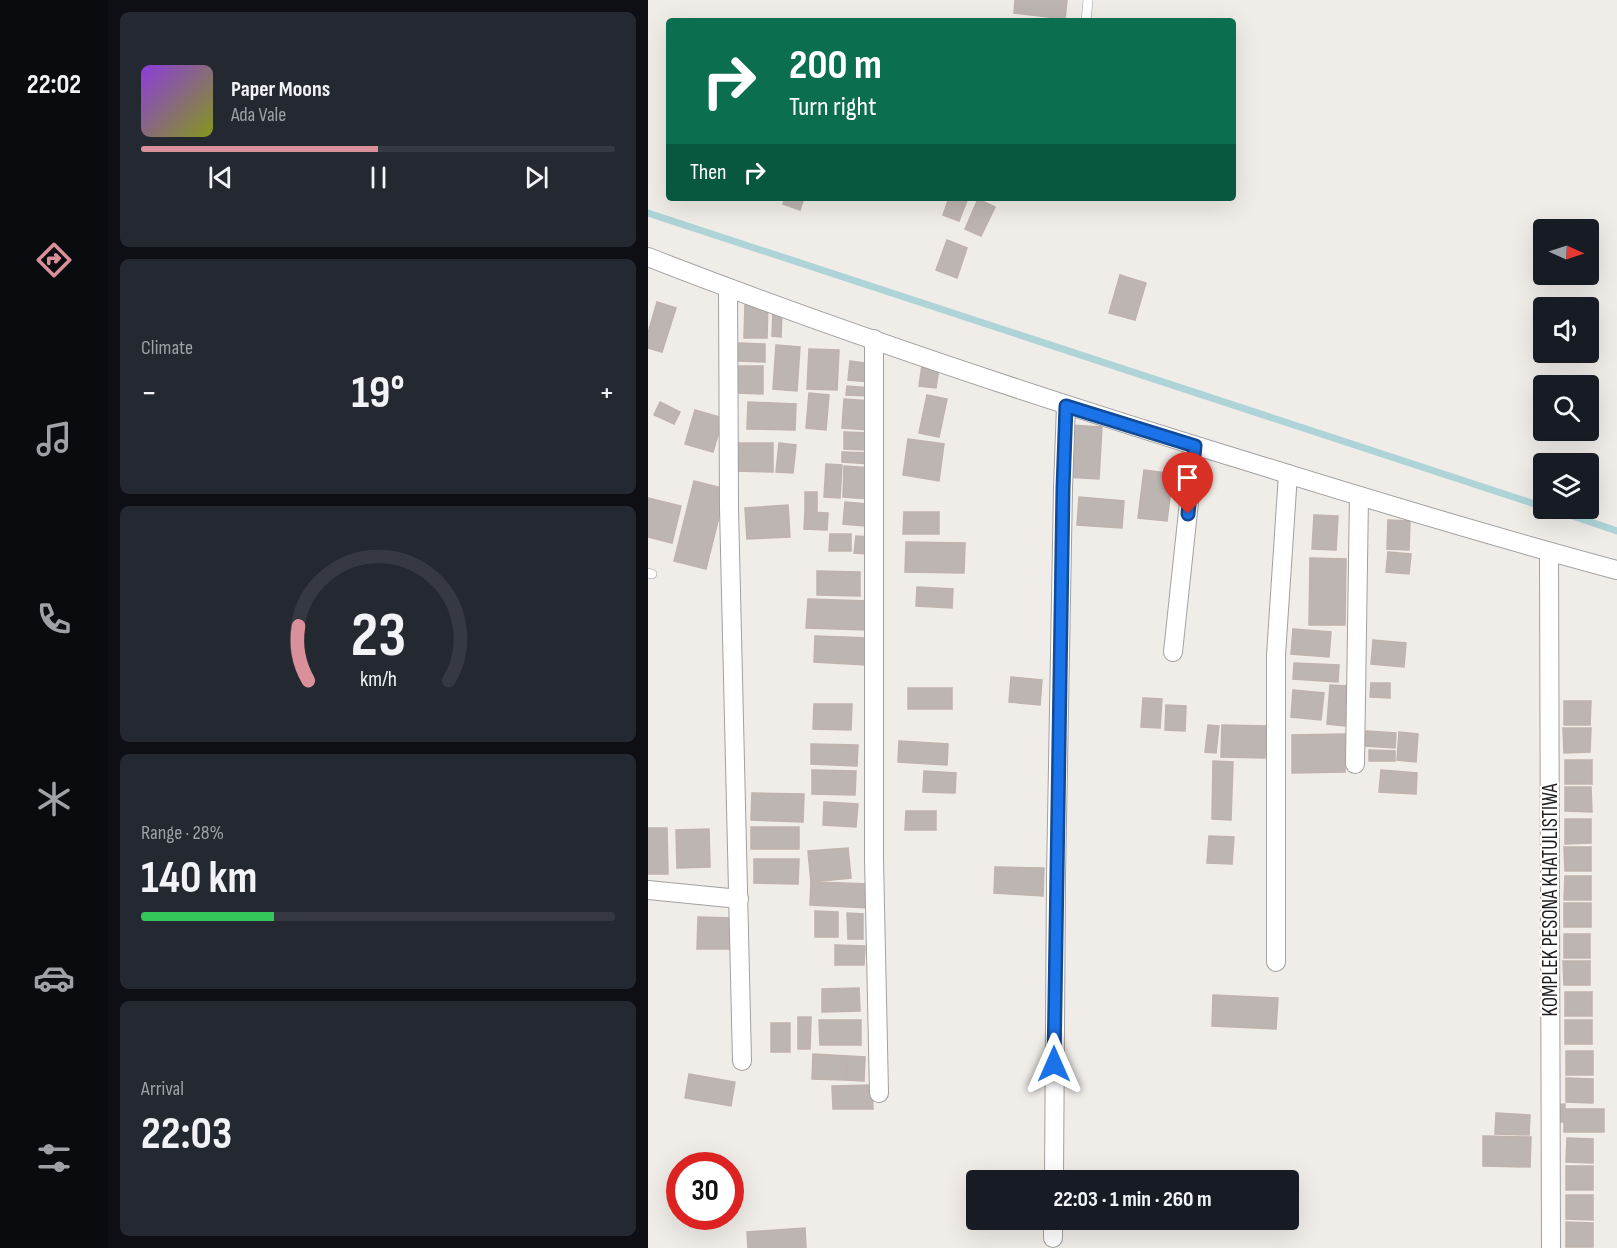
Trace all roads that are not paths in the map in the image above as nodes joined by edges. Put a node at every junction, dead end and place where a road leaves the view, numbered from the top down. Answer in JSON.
{"nodes":[{"id":1,"x":1088,"y":0,"type":"edge"},
{"id":2,"x":1086,"y":18,"type":"edge"},
{"id":3,"x":648,"y":257,"type":"edge"},
{"id":4,"x":728,"y":288,"type":"junction"},
{"id":5,"x":874,"y":339,"type":"junction"},
{"id":6,"x":1066,"y":406,"type":"junction"},
{"id":7,"x":1195,"y":446,"type":"junction"},
{"id":8,"x":1288,"y":474,"type":"junction"},
{"id":9,"x":1359,"y":496,"type":"junction"},
{"id":10,"x":1550,"y":552,"type":"junction"},
{"id":11,"x":1617,"y":570,"type":"edge"},
{"id":12,"x":1173,"y":652,"type":"dead end"},
{"id":13,"x":1355,"y":764,"type":"dead end"},
{"id":14,"x":648,"y":890,"type":"edge"},
{"id":15,"x":739,"y":900,"type":"junction"},
{"id":16,"x":1276,"y":962,"type":"dead end"},
{"id":17,"x":742,"y":1061,"type":"dead end"},
{"id":18,"x":879,"y":1093,"type":"dead end"},
{"id":19,"x":1054,"y":1170,"type":"edge"},
{"id":20,"x":1551,"y":1248,"type":"edge"}],
"edges":[{"from":1,"to":2,"type":"lane"},
{"from":3,"to":4,"type":"street"},
{"from":4,"to":5,"type":"street"},
{"from":4,"to":15,"type":"street"},
{"from":5,"to":6,"type":"street"},
{"from":5,"to":18,"type":"street"},
{"from":6,"to":7,"type":"street"},
{"from":6,"to":19,"type":"street"},
{"from":7,"to":8,"type":"street"},
{"from":7,"to":12,"type":"street"},
{"from":8,"to":9,"type":"street"},
{"from":8,"to":16,"type":"street"},
{"from":9,"to":10,"type":"street"},
{"from":9,"to":13,"type":"street"},
{"from":10,"to":11,"type":"street"},
{"from":10,"to":20,"type":"street","name":"KOMPLEK PESONA KHATULISTIWA"},
{"from":14,"to":15,"type":"street"},
{"from":15,"to":17,"type":"street"}]}
